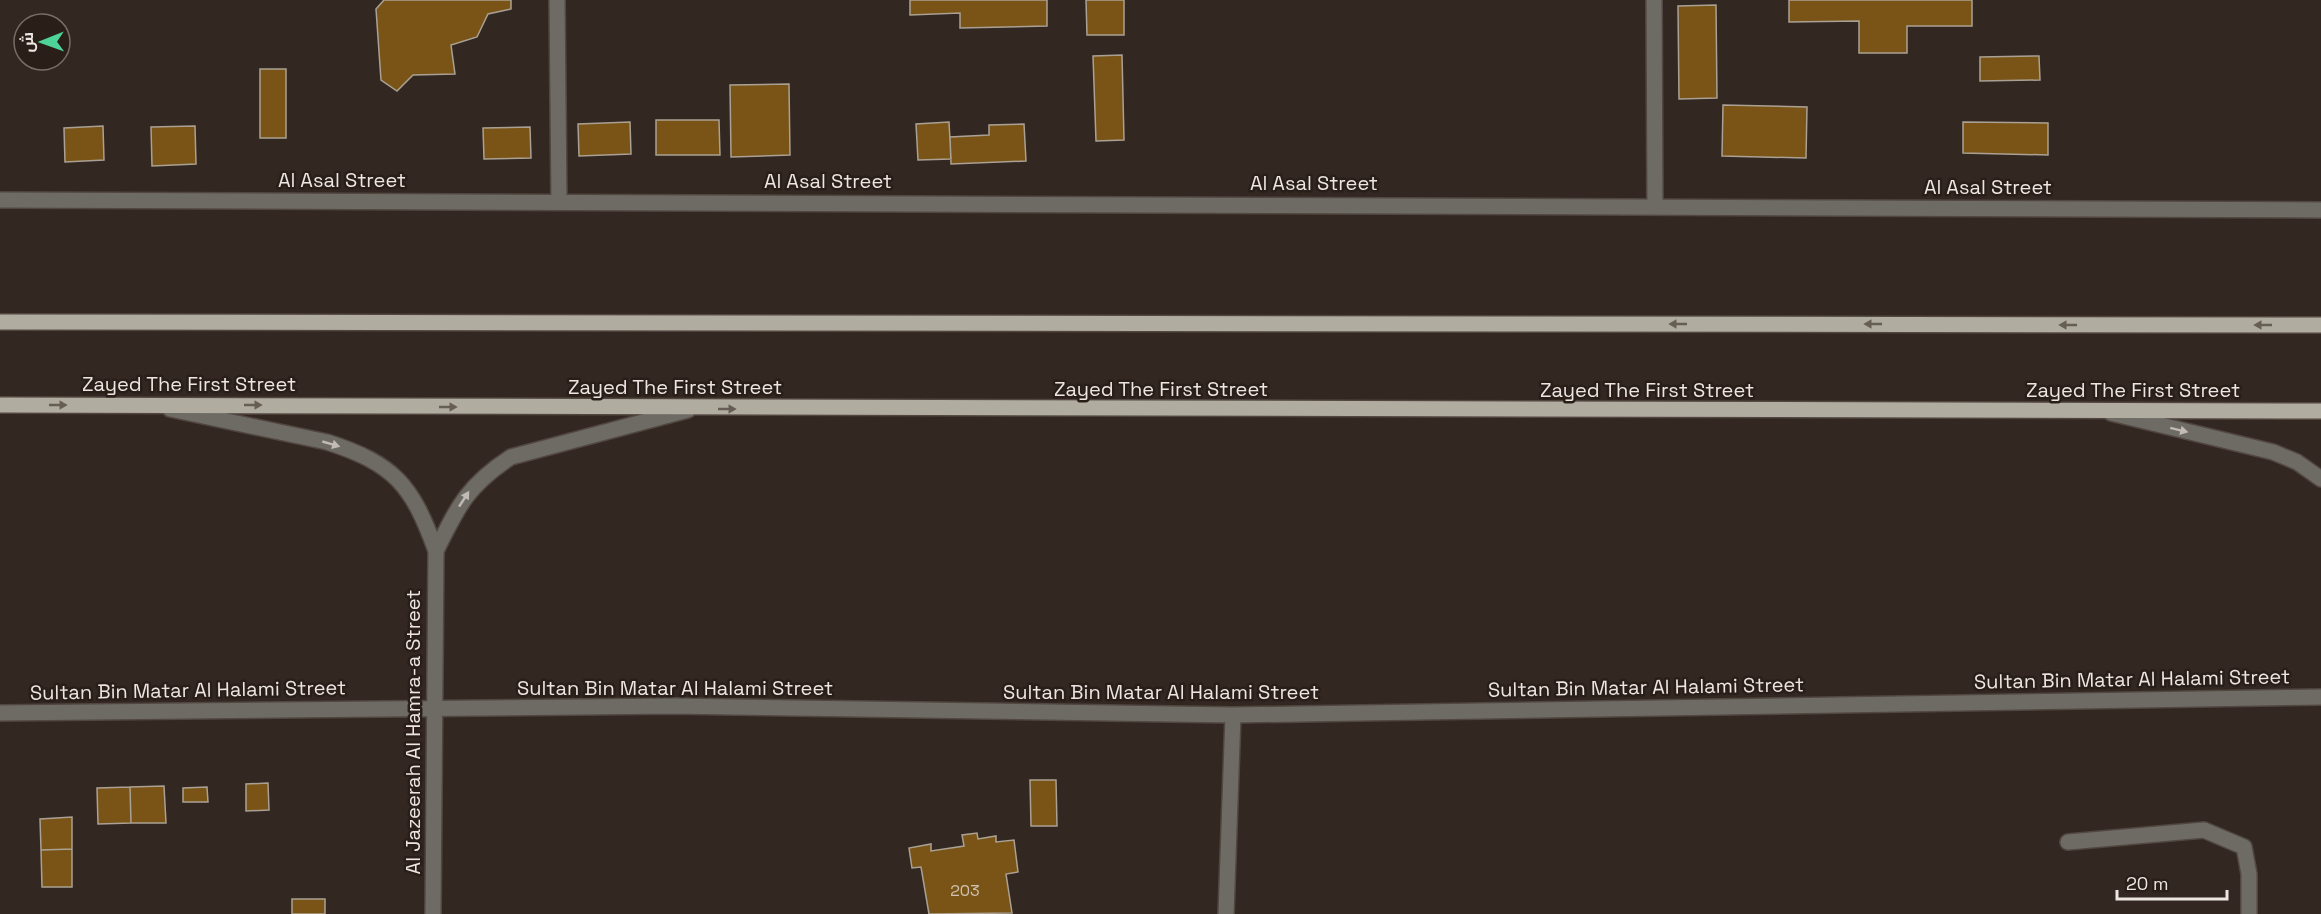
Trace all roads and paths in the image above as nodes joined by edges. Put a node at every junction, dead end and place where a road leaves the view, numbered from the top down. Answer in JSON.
{"nodes":[{"id":1,"x":557,"y":0,"type":"edge"},
{"id":2,"x":1653,"y":0,"type":"edge"},
{"id":3,"x":0,"y":200,"type":"edge"},
{"id":4,"x":559,"y":201,"type":"junction"},
{"id":5,"x":1655,"y":206,"type":"junction"},
{"id":6,"x":2321,"y":210,"type":"edge"},
{"id":7,"x":0,"y":322,"type":"edge"},
{"id":8,"x":2321,"y":325,"type":"edge"},
{"id":9,"x":0,"y":405,"type":"edge"},
{"id":10,"x":151,"y":405,"type":"junction"},
{"id":11,"x":693,"y":409,"type":"junction"},
{"id":12,"x":2102,"y":411,"type":"junction"},
{"id":13,"x":2321,"y":411,"type":"edge"},
{"id":14,"x":2321,"y":479,"type":"edge"},
{"id":15,"x":436,"y":550,"type":"junction"},
{"id":16,"x":2321,"y":697,"type":"edge"},
{"id":17,"x":433,"y":709,"type":"junction"},
{"id":18,"x":0,"y":712,"type":"edge"},
{"id":19,"x":1233,"y":714,"type":"junction"},
{"id":20,"x":2067,"y":842,"type":"dead end"},
{"id":21,"x":433,"y":914,"type":"edge"},
{"id":22,"x":1226,"y":914,"type":"edge"},
{"id":23,"x":2249,"y":914,"type":"edge"}],
"edges":[{"from":1,"to":4,"type":"street"},
{"from":2,"to":5,"type":"street"},
{"from":3,"to":4,"type":"street","name":"Al Asal Street"},
{"from":4,"to":5,"type":"street","name":"Al Asal Street"},
{"from":5,"to":6,"type":"street","name":"Al Asal Street"},
{"from":8,"to":7,"type":"main road","one_way":true},
{"from":9,"to":10,"type":"main road","name":"Zayed The First Street","one_way":true},
{"from":10,"to":11,"type":"main road","name":"Zayed The First Street","one_way":true},
{"from":10,"to":15,"type":"street","name":"Al Jazeerah Al Hamra-a Street","one_way":true},
{"from":11,"to":12,"type":"main road","name":"Zayed The First Street","one_way":true},
{"from":15,"to":11,"type":"street","name":"Al Jazeerah Al Hamra-a Street","one_way":true},
{"from":12,"to":13,"type":"main road","name":"Zayed The First Street"},
{"from":12,"to":14,"type":"street","one_way":true},
{"from":15,"to":17,"type":"street","name":"Al Jazeerah Al Hamra-a Street"},
{"from":16,"to":19,"type":"street","name":"Sultan Bin Matar Al Halami Street"},
{"from":17,"to":18,"type":"street","name":"Sultan Bin Matar Al Halami Street"},
{"from":17,"to":19,"type":"street","name":"Sultan Bin Matar Al Halami Street"},
{"from":17,"to":21,"type":"street","name":"Al Jazeerah Al Hamra-a Street"},
{"from":19,"to":22,"type":"street"},
{"from":20,"to":23,"type":"street"}]}
